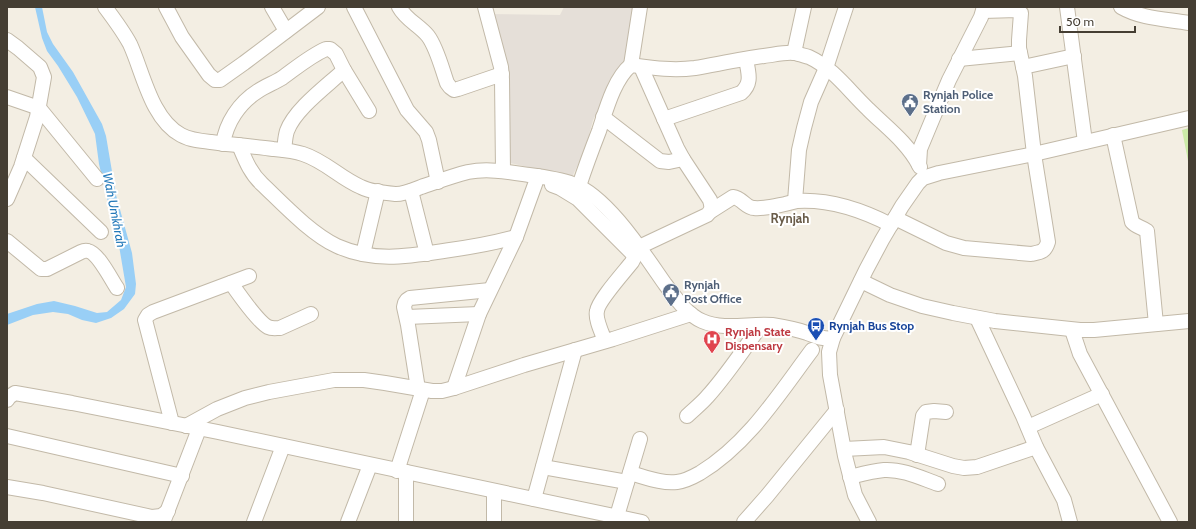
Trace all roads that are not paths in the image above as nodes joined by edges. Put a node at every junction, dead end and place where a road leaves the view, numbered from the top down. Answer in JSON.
{"nodes":[{"id":1,"x":105,"y":7,"type":"edge"},
{"id":2,"x":166,"y":7,"type":"edge"},
{"id":3,"x":272,"y":7,"type":"edge"},
{"id":4,"x":318,"y":7,"type":"edge"},
{"id":5,"x":399,"y":7,"type":"edge"},
{"id":6,"x":485,"y":7,"type":"edge"},
{"id":7,"x":640,"y":7,"type":"edge"},
{"id":8,"x":804,"y":7,"type":"edge"},
{"id":9,"x":846,"y":7,"type":"edge"},
{"id":10,"x":1067,"y":7,"type":"edge"},
{"id":11,"x":1121,"y":7,"type":"edge"},
{"id":12,"x":356,"y":8,"type":"edge"},
{"id":13,"x":983,"y":9,"type":"edge"},
{"id":14,"x":1189,"y":23,"type":"edge"},
{"id":15,"x":286,"y":31,"type":"junction"},
{"id":16,"x":7,"y":40,"type":"edge"},
{"id":17,"x":794,"y":53,"type":"junction"},
{"id":18,"x":1074,"y":56,"type":"junction"},
{"id":19,"x":746,"y":59,"type":"junction"},
{"id":20,"x":959,"y":59,"type":"junction"},
{"id":21,"x":1021,"y":60,"type":"junction"},
{"id":22,"x":636,"y":66,"type":"junction"},
{"id":23,"x":826,"y":68,"type":"junction"},
{"id":24,"x":344,"y":70,"type":"junction"},
{"id":25,"x":502,"y":74,"type":"junction"},
{"id":26,"x":7,"y":97,"type":"edge"},
{"id":27,"x":39,"y":108,"type":"junction"},
{"id":28,"x":369,"y":111,"type":"dead end"},
{"id":29,"x":603,"y":117,"type":"junction"},
{"id":30,"x":1189,"y":118,"type":"edge"},
{"id":31,"x":664,"y":119,"type":"junction"},
{"id":32,"x":1113,"y":135,"type":"junction"},
{"id":33,"x":1085,"y":142,"type":"junction"},
{"id":34,"x":223,"y":144,"type":"junction"},
{"id":35,"x":239,"y":145,"type":"junction"},
{"id":36,"x":284,"y":150,"type":"junction"},
{"id":37,"x":1034,"y":154,"type":"junction"},
{"id":38,"x":24,"y":158,"type":"junction"},
{"id":39,"x":683,"y":158,"type":"junction"},
{"id":40,"x":503,"y":171,"type":"junction"},
{"id":41,"x":922,"y":171,"type":"junction"},
{"id":42,"x":97,"y":179,"type":"dead end"},
{"id":43,"x":537,"y":179,"type":"junction"},
{"id":44,"x":438,"y":182,"type":"junction"},
{"id":45,"x":579,"y":186,"type":"junction"},
{"id":46,"x":378,"y":191,"type":"junction"},
{"id":47,"x":411,"y":191,"type":"junction"},
{"id":48,"x":7,"y":199,"type":"edge"},
{"id":49,"x":795,"y":201,"type":"junction"},
{"id":50,"x":711,"y":211,"type":"junction"},
{"id":51,"x":893,"y":222,"type":"junction"},
{"id":52,"x":101,"y":232,"type":"dead end"},
{"id":53,"x":516,"y":237,"type":"junction"},
{"id":54,"x":7,"y":241,"type":"edge"},
{"id":55,"x":639,"y":247,"type":"junction"},
{"id":56,"x":363,"y":254,"type":"junction"},
{"id":57,"x":427,"y":254,"type":"junction"},
{"id":58,"x":249,"y":276,"type":"dead end"},
{"id":59,"x":861,"y":281,"type":"junction"},
{"id":60,"x":231,"y":283,"type":"junction"},
{"id":61,"x":117,"y":288,"type":"dead end"},
{"id":62,"x":490,"y":290,"type":"junction"},
{"id":63,"x":311,"y":314,"type":"dead end"},
{"id":64,"x":479,"y":314,"type":"junction"},
{"id":65,"x":691,"y":314,"type":"junction"},
{"id":66,"x":406,"y":317,"type":"junction"},
{"id":67,"x":977,"y":318,"type":"junction"},
{"id":68,"x":1189,"y":321,"type":"edge"},
{"id":69,"x":1156,"y":324,"type":"junction"},
{"id":70,"x":761,"y":325,"type":"junction"},
{"id":71,"x":792,"y":328,"type":"junction"},
{"id":72,"x":1072,"y":330,"type":"junction"},
{"id":73,"x":833,"y":338,"type":"junction"},
{"id":74,"x":605,"y":341,"type":"junction"},
{"id":75,"x":575,"y":350,"type":"junction"},
{"id":76,"x":812,"y":350,"type":"junction"},
{"id":77,"x":830,"y":375,"type":"junction"},
{"id":78,"x":454,"y":388,"type":"junction"},
{"id":79,"x":420,"y":389,"type":"junction"},
{"id":80,"x":1102,"y":394,"type":"junction"},
{"id":81,"x":7,"y":400,"type":"edge"},
{"id":82,"x":837,"y":410,"type":"junction"},
{"id":83,"x":946,"y":412,"type":"dead end"},
{"id":84,"x":687,"y":416,"type":"dead end"},
{"id":85,"x":186,"y":426,"type":"junction"},
{"id":86,"x":1028,"y":427,"type":"junction"},
{"id":87,"x":7,"y":436,"type":"edge"},
{"id":88,"x":640,"y":439,"type":"dead end"},
{"id":89,"x":283,"y":446,"type":"junction"},
{"id":90,"x":1036,"y":447,"type":"junction"},
{"id":91,"x":844,"y":449,"type":"junction"},
{"id":92,"x":917,"y":455,"type":"junction"},
{"id":93,"x":370,"y":465,"type":"junction"},
{"id":94,"x":543,"y":467,"type":"junction"},
{"id":95,"x":402,"y":471,"type":"junction"},
{"id":96,"x":182,"y":476,"type":"junction"},
{"id":97,"x":628,"y":477,"type":"junction"},
{"id":98,"x":850,"y":477,"type":"junction"},
{"id":99,"x":938,"y":484,"type":"dead end"},
{"id":100,"x":7,"y":487,"type":"edge"},
{"id":101,"x":494,"y":491,"type":"junction"},
{"id":102,"x":534,"y":499,"type":"junction"},
{"id":103,"x":583,"y":516,"type":"edge"},
{"id":104,"x":617,"y":516,"type":"junction"},
{"id":105,"x":166,"y":517,"type":"edge"},
{"id":106,"x":254,"y":522,"type":"edge"},
{"id":107,"x":348,"y":522,"type":"edge"},
{"id":108,"x":406,"y":522,"type":"edge"},
{"id":109,"x":494,"y":522,"type":"edge"},
{"id":110,"x":642,"y":522,"type":"edge"},
{"id":111,"x":744,"y":522,"type":"edge"},
{"id":112,"x":869,"y":522,"type":"edge"},
{"id":113,"x":1070,"y":522,"type":"edge"},
{"id":114,"x":1170,"y":522,"type":"edge"}],
"edges":[{"from":1,"to":34,"type":"street"},
{"from":2,"to":15,"type":"street"},
{"from":3,"to":15,"type":"street"},
{"from":4,"to":15,"type":"street"},
{"from":5,"to":25,"type":"street"},
{"from":6,"to":25,"type":"street"},
{"from":7,"to":22,"type":"street"},
{"from":8,"to":17,"type":"street"},
{"from":9,"to":23,"type":"street"},
{"from":10,"to":18,"type":"street"},
{"from":11,"to":14,"type":"street"},
{"from":12,"to":44,"type":"street"},
{"from":13,"to":20,"type":"street"},
{"from":13,"to":21,"type":"street"},
{"from":16,"to":27,"type":"street"},
{"from":17,"to":19,"type":"street"},
{"from":17,"to":23,"type":"street"},
{"from":18,"to":21,"type":"street"},
{"from":18,"to":33,"type":"street"},
{"from":19,"to":22,"type":"street"},
{"from":19,"to":31,"type":"street"},
{"from":20,"to":21,"type":"street"},
{"from":20,"to":41,"type":"street"},
{"from":21,"to":37,"type":"street"},
{"from":22,"to":29,"type":"street"},
{"from":22,"to":31,"type":"street"},
{"from":23,"to":41,"type":"street"},
{"from":23,"to":49,"type":"street"},
{"from":24,"to":28,"type":"street"},
{"from":24,"to":34,"type":"street"},
{"from":24,"to":36,"type":"street"},
{"from":25,"to":40,"type":"street"},
{"from":26,"to":27,"type":"street"},
{"from":27,"to":38,"type":"street"},
{"from":27,"to":42,"type":"street"},
{"from":29,"to":39,"type":"street"},
{"from":29,"to":45,"type":"street"},
{"from":30,"to":32,"type":"street"},
{"from":31,"to":39,"type":"street"},
{"from":32,"to":33,"type":"street"},
{"from":32,"to":69,"type":"street"},
{"from":33,"to":37,"type":"street"},
{"from":34,"to":35,"type":"street"},
{"from":35,"to":36,"type":"street"},
{"from":35,"to":56,"type":"street"},
{"from":36,"to":46,"type":"street"},
{"from":37,"to":41,"type":"street"},
{"from":37,"to":51,"type":"street"},
{"from":38,"to":48,"type":"street"},
{"from":38,"to":52,"type":"street"},
{"from":39,"to":50,"type":"street"},
{"from":40,"to":43,"type":"street"},
{"from":40,"to":44,"type":"street"},
{"from":41,"to":51,"type":"street"},
{"from":43,"to":45,"type":"street"},
{"from":43,"to":53,"type":"street"},
{"from":43,"to":74,"type":"street"},
{"from":44,"to":47,"type":"street"},
{"from":45,"to":55,"type":"street"},
{"from":46,"to":47,"type":"street"},
{"from":46,"to":56,"type":"street"},
{"from":47,"to":57,"type":"street"},
{"from":49,"to":50,"type":"street"},
{"from":49,"to":51,"type":"street"},
{"from":50,"to":55,"type":"street"},
{"from":51,"to":59,"type":"street"},
{"from":53,"to":57,"type":"street"},
{"from":53,"to":62,"type":"street"},
{"from":54,"to":61,"type":"street"},
{"from":55,"to":65,"type":"street"},
{"from":56,"to":57,"type":"street"},
{"from":58,"to":60,"type":"street"},
{"from":59,"to":67,"type":"street"},
{"from":59,"to":73,"type":"street"},
{"from":60,"to":63,"type":"street"},
{"from":60,"to":85,"type":"street"},
{"from":62,"to":64,"type":"street"},
{"from":62,"to":66,"type":"street"},
{"from":64,"to":66,"type":"street"},
{"from":64,"to":78,"type":"street"},
{"from":65,"to":70,"type":"street"},
{"from":65,"to":74,"type":"street"},
{"from":66,"to":79,"type":"street"},
{"from":67,"to":72,"type":"street"},
{"from":67,"to":86,"type":"street"},
{"from":68,"to":69,"type":"street"},
{"from":69,"to":72,"type":"street"},
{"from":70,"to":71,"type":"street"},
{"from":70,"to":84,"type":"street"},
{"from":71,"to":73,"type":"street"},
{"from":71,"to":76,"type":"street"},
{"from":72,"to":80,"type":"street"},
{"from":73,"to":77,"type":"street"},
{"from":74,"to":75,"type":"street"},
{"from":75,"to":78,"type":"street"},
{"from":75,"to":94,"type":"street"},
{"from":76,"to":77,"type":"street"},
{"from":76,"to":97,"type":"street"},
{"from":77,"to":82,"type":"street"},
{"from":78,"to":79,"type":"street"},
{"from":79,"to":85,"type":"street"},
{"from":79,"to":95,"type":"street"},
{"from":80,"to":86,"type":"street"},
{"from":80,"to":114,"type":"street"},
{"from":81,"to":85,"type":"street"},
{"from":82,"to":91,"type":"street"},
{"from":82,"to":111,"type":"street"},
{"from":83,"to":92,"type":"street"},
{"from":85,"to":89,"type":"street"},
{"from":85,"to":96,"type":"street"},
{"from":86,"to":90,"type":"street"},
{"from":87,"to":96,"type":"street"},
{"from":88,"to":97,"type":"street"},
{"from":89,"to":93,"type":"street"},
{"from":89,"to":106,"type":"street"},
{"from":90,"to":92,"type":"street"},
{"from":90,"to":113,"type":"street"},
{"from":91,"to":92,"type":"street"},
{"from":91,"to":98,"type":"street"},
{"from":93,"to":95,"type":"street"},
{"from":93,"to":107,"type":"street"},
{"from":94,"to":97,"type":"street"},
{"from":94,"to":102,"type":"street"},
{"from":95,"to":101,"type":"street"},
{"from":95,"to":108,"type":"street"},
{"from":96,"to":105,"type":"street"},
{"from":97,"to":104,"type":"street"},
{"from":98,"to":99,"type":"street"},
{"from":98,"to":112,"type":"street"},
{"from":100,"to":105,"type":"street"},
{"from":101,"to":102,"type":"street"},
{"from":101,"to":109,"type":"street"},
{"from":102,"to":103,"type":"street"},
{"from":103,"to":104,"type":"street"},
{"from":104,"to":110,"type":"street"}]}
